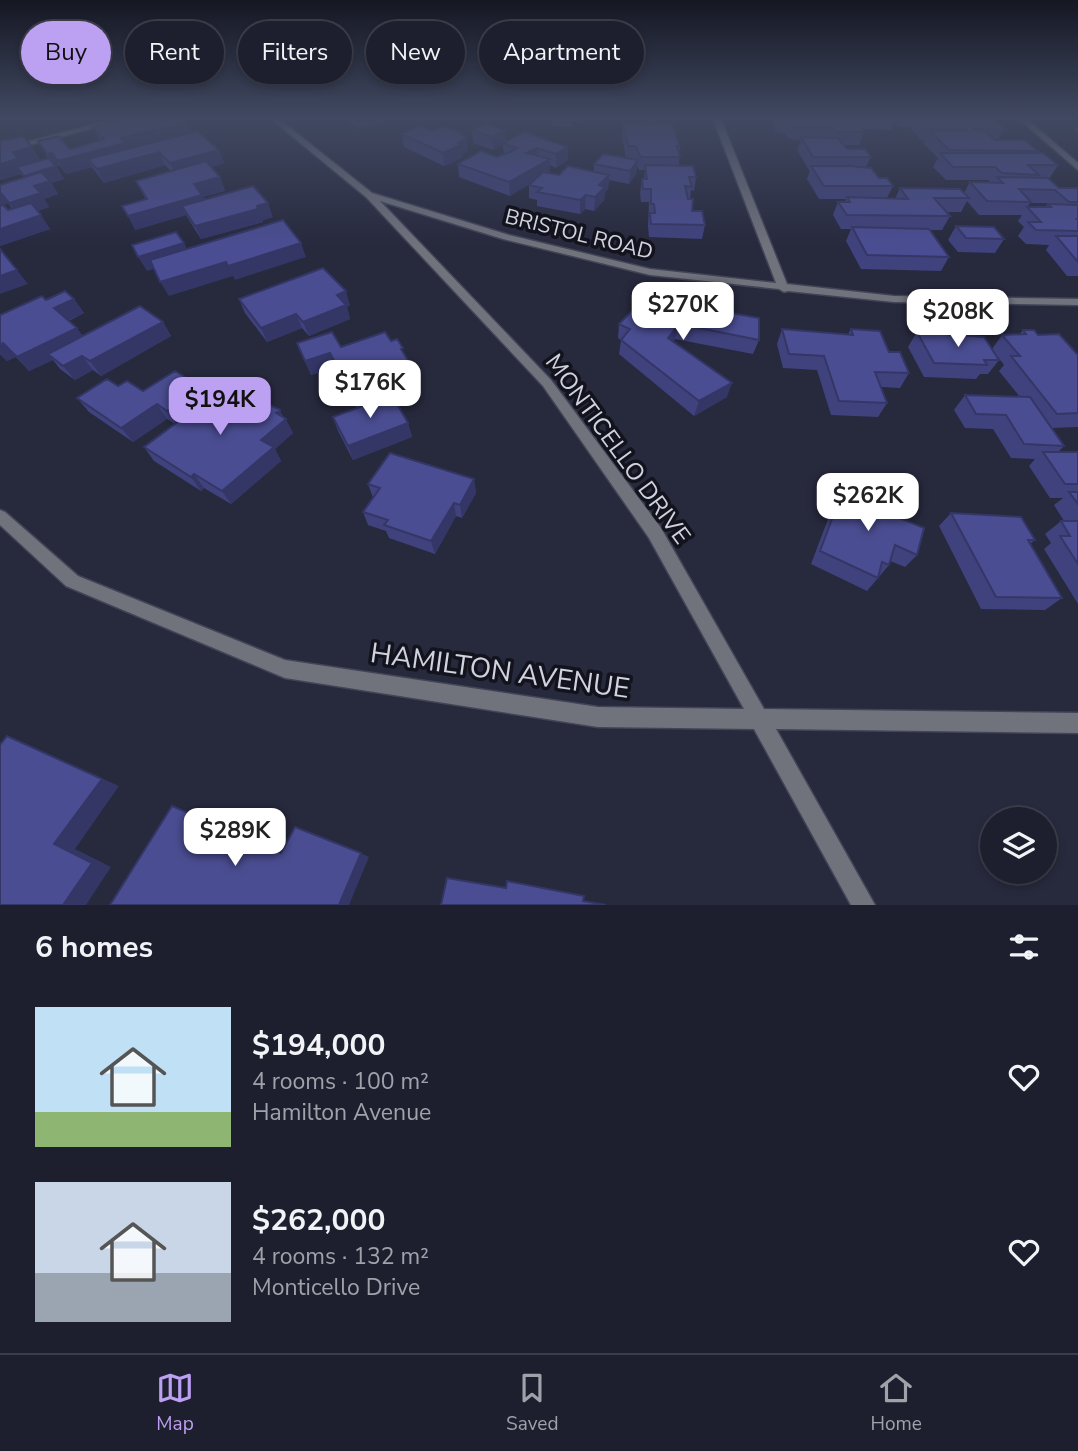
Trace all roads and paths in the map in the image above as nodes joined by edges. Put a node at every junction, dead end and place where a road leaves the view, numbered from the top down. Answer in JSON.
{"nodes":[{"id":1,"x":326,"y":161,"type":"edge"},
{"id":2,"x":734,"y":161,"type":"edge"},
{"id":3,"x":369,"y":195,"type":"junction"},
{"id":4,"x":784,"y":289,"type":"junction"},
{"id":5,"x":1078,"y":302,"type":"edge"},
{"id":6,"x":0,"y":516,"type":"edge"},
{"id":7,"x":760,"y":719,"type":"junction"},
{"id":8,"x":1078,"y":723,"type":"edge"},
{"id":9,"x":864,"y":905,"type":"edge"}],
"edges":[{"from":1,"to":3,"type":"street","name":"MONTICELLO DRIVE"},
{"from":2,"to":4,"type":"street"},
{"from":3,"to":4,"type":"street","name":"BRISTOL ROAD"},
{"from":3,"to":7,"type":"street","name":"MONTICELLO DRIVE"},
{"from":4,"to":5,"type":"street","name":"BRISTOL ROAD"},
{"from":6,"to":7,"type":"street","name":"HAMILTON AVENUE"},
{"from":7,"to":8,"type":"street","name":"HAMILTON AVENUE"},
{"from":7,"to":9,"type":"street","name":"MONTICELLO DRIVE"}]}
